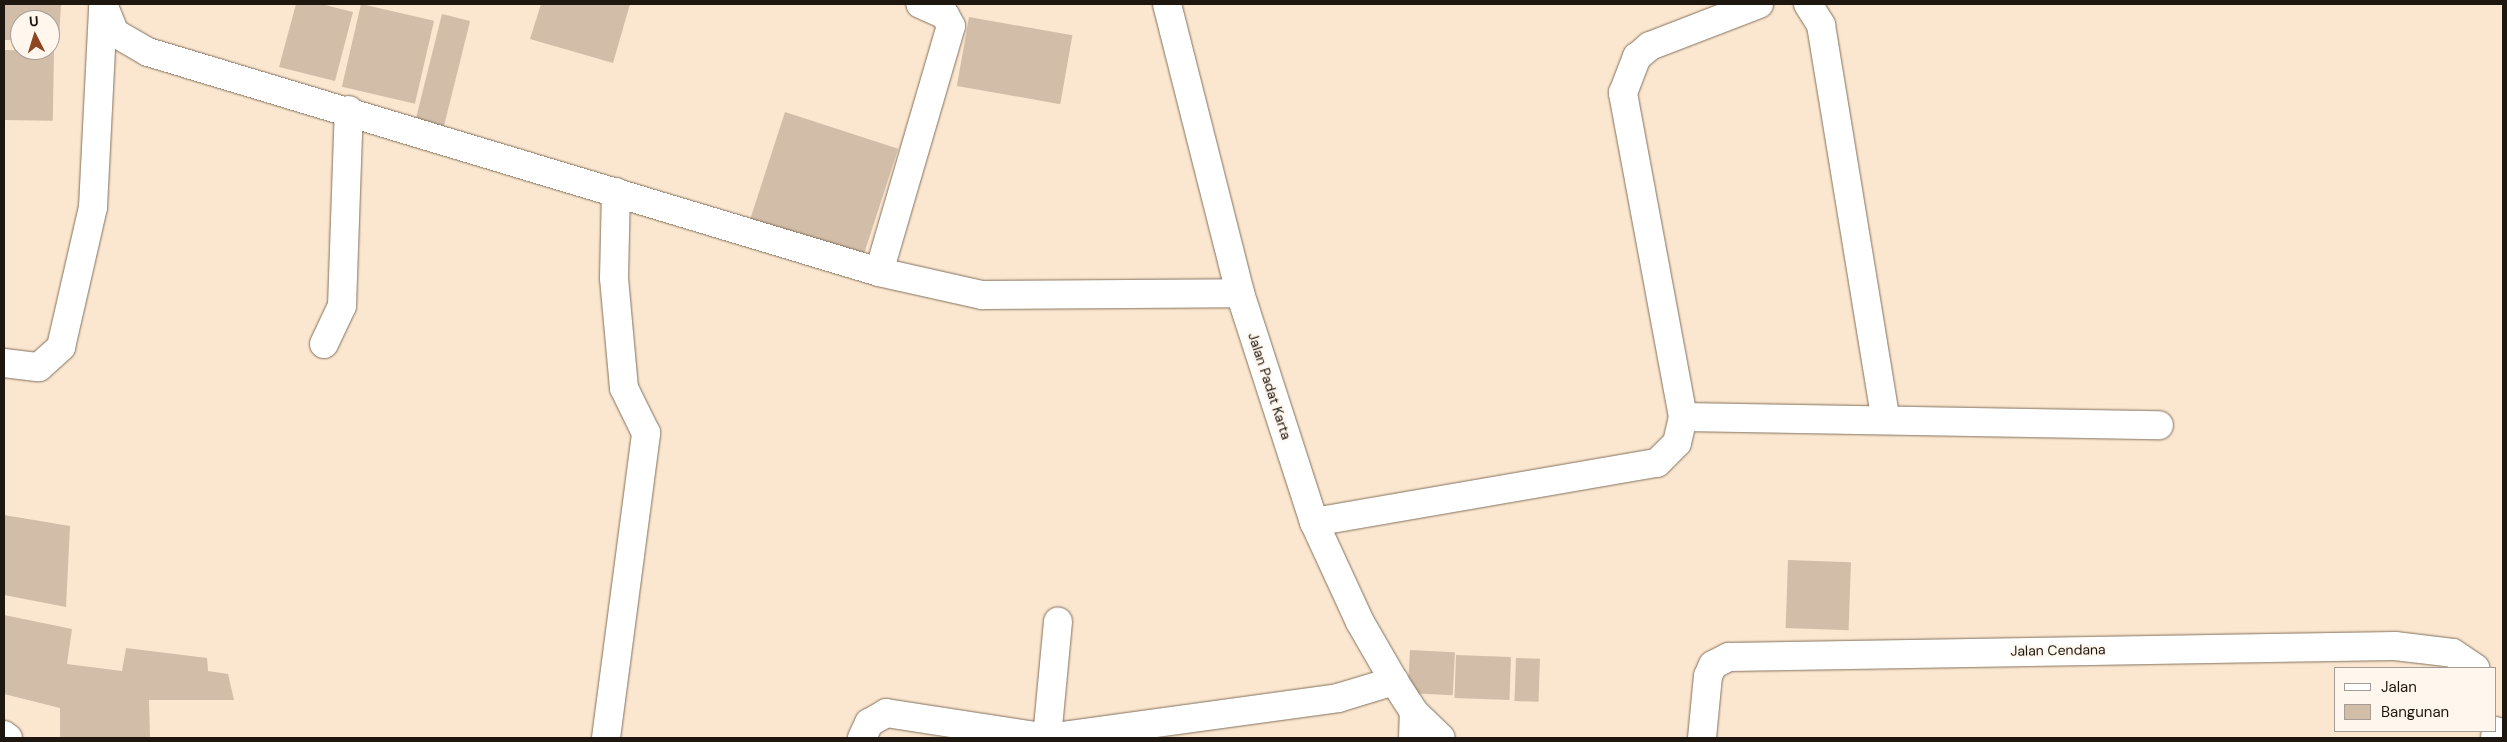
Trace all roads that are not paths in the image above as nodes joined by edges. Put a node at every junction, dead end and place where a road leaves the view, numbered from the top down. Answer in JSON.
{"nodes":[{"id":1,"x":920,"y":4,"type":"edge"},
{"id":2,"x":1167,"y":4,"type":"edge"},
{"id":3,"x":1759,"y":4,"type":"edge"},
{"id":4,"x":1808,"y":4,"type":"edge"},
{"id":5,"x":103,"y":6,"type":"edge"},
{"id":6,"x":348,"y":110,"type":"junction"},
{"id":7,"x":616,"y":192,"type":"junction"},
{"id":8,"x":879,"y":272,"type":"junction"},
{"id":9,"x":1240,"y":293,"type":"junction"},
{"id":10,"x":324,"y":344,"type":"dead end"},
{"id":11,"x":4,"y":363,"type":"edge"},
{"id":12,"x":1683,"y":417,"type":"junction"},
{"id":13,"x":1886,"y":420,"type":"junction"},
{"id":14,"x":2159,"y":424,"type":"dead end"},
{"id":15,"x":1314,"y":522,"type":"junction"},
{"id":16,"x":1058,"y":622,"type":"dead end"},
{"id":17,"x":2474,"y":667,"type":"edge"},
{"id":18,"x":1394,"y":681,"type":"junction"},
{"id":19,"x":1414,"y":712,"type":"junction"},
{"id":20,"x":4,"y":735,"type":"edge"},
{"id":21,"x":8,"y":738,"type":"edge"},
{"id":22,"x":606,"y":738,"type":"edge"},
{"id":23,"x":862,"y":738,"type":"edge"},
{"id":24,"x":1047,"y":738,"type":"edge"},
{"id":25,"x":1413,"y":738,"type":"edge"},
{"id":26,"x":1441,"y":738,"type":"edge"},
{"id":27,"x":1702,"y":738,"type":"edge"}],
"edges":[{"from":1,"to":8,"type":"street"},
{"from":2,"to":9,"type":"street","name":"Jalan Padat Karta"},
{"from":3,"to":12,"type":"street"},
{"from":4,"to":13,"type":"street"},
{"from":5,"to":6,"type":"street"},
{"from":5,"to":11,"type":"street"},
{"from":6,"to":7,"type":"street"},
{"from":6,"to":10,"type":"street"},
{"from":7,"to":8,"type":"street"},
{"from":7,"to":22,"type":"street"},
{"from":8,"to":9,"type":"street"},
{"from":9,"to":15,"type":"street","name":"Jalan Padat Karta"},
{"from":12,"to":13,"type":"street"},
{"from":12,"to":15,"type":"street"},
{"from":13,"to":14,"type":"street"},
{"from":15,"to":18,"type":"street","name":"Jalan Padat Karta"},
{"from":16,"to":24,"type":"street"},
{"from":17,"to":27,"type":"street","name":"Jalan Cendana"},
{"from":18,"to":19,"type":"street","name":"Jalan Padat Karta"},
{"from":18,"to":24,"type":"street"},
{"from":19,"to":25,"type":"street"},
{"from":19,"to":26,"type":"street","name":"Jalan Padat Karta"},
{"from":20,"to":21,"type":"street"},
{"from":23,"to":24,"type":"street"}]}
